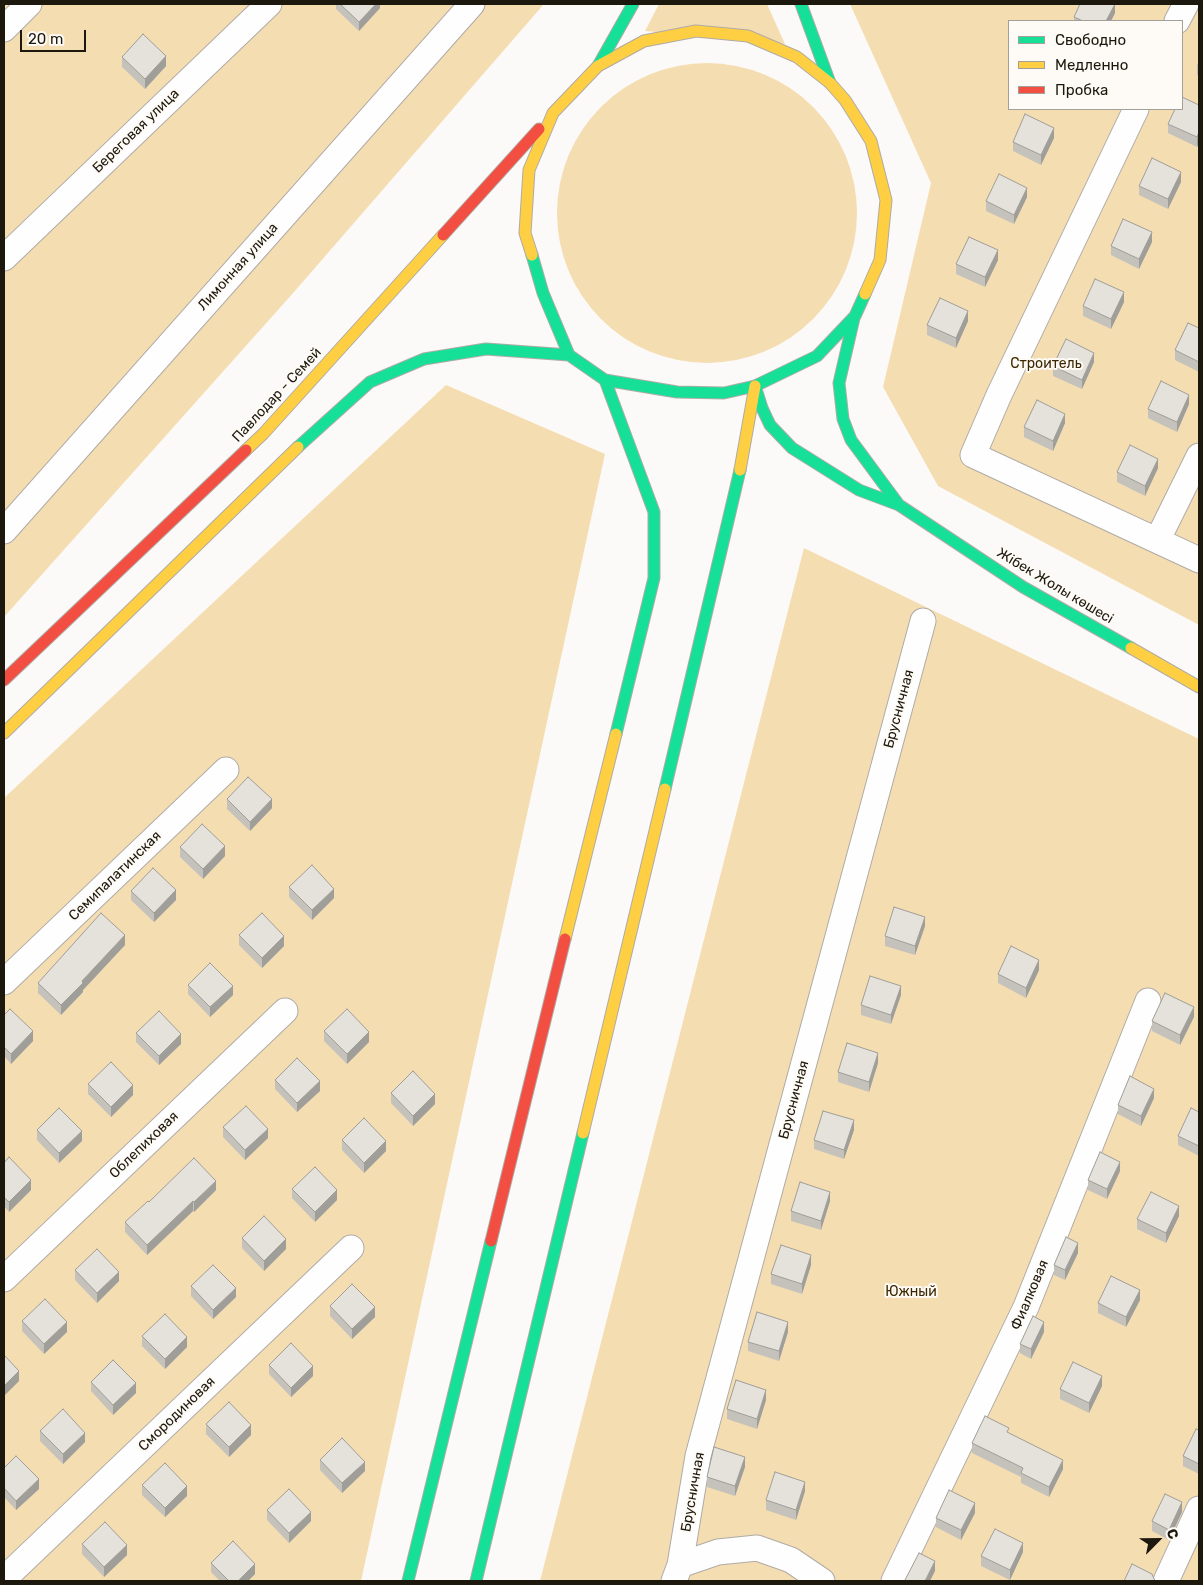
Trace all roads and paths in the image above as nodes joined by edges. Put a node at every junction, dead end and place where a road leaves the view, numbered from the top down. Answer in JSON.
{"nodes":[{"id":1,"x":29,"y":4,"type":"edge"},
{"id":2,"x":269,"y":4,"type":"edge"},
{"id":3,"x":472,"y":4,"type":"edge"},
{"id":4,"x":633,"y":4,"type":"edge"},
{"id":5,"x":801,"y":4,"type":"edge"},
{"id":6,"x":1186,"y":4,"type":"edge"},
{"id":7,"x":1178,"y":20,"type":"edge"},
{"id":8,"x":4,"y":28,"type":"edge"},
{"id":9,"x":598,"y":66,"type":"junction"},
{"id":10,"x":830,"y":83,"type":"junction"},
{"id":11,"x":1136,"y":110,"type":"edge"},
{"id":12,"x":554,"y":113,"type":"junction"},
{"id":13,"x":4,"y":258,"type":"edge"},
{"id":14,"x":854,"y":316,"type":"junction"},
{"id":15,"x":569,"y":355,"type":"junction"},
{"id":16,"x":605,"y":380,"type":"junction"},
{"id":17,"x":755,"y":386,"type":"junction"},
{"id":18,"x":1199,"y":456,"type":"edge"},
{"id":19,"x":899,"y":505,"type":"junction"},
{"id":20,"x":4,"y":531,"type":"edge"},
{"id":21,"x":1158,"y":540,"type":"junction"},
{"id":22,"x":1199,"y":560,"type":"edge"},
{"id":23,"x":923,"y":621,"type":"dead end"},
{"id":24,"x":4,"y":680,"type":"edge"},
{"id":25,"x":1199,"y":687,"type":"edge"},
{"id":26,"x":4,"y":733,"type":"edge"},
{"id":27,"x":226,"y":770,"type":"dead end"},
{"id":28,"x":4,"y":982,"type":"edge"},
{"id":29,"x":1148,"y":1001,"type":"dead end"},
{"id":30,"x":285,"y":1011,"type":"dead end"},
{"id":31,"x":351,"y":1248,"type":"dead end"},
{"id":32,"x":4,"y":1279,"type":"edge"},
{"id":33,"x":1199,"y":1510,"type":"edge"},
{"id":34,"x":677,"y":1573,"type":"edge"},
{"id":35,"x":4,"y":1579,"type":"edge"},
{"id":36,"x":408,"y":1581,"type":"edge"},
{"id":37,"x":476,"y":1581,"type":"edge"},
{"id":38,"x":822,"y":1581,"type":"edge"},
{"id":39,"x":894,"y":1581,"type":"edge"},
{"id":40,"x":1166,"y":1581,"type":"edge"}],
"edges":[{"from":1,"to":8,"type":"street"},
{"from":2,"to":13,"type":"street","name":"Береговая улица"},
{"from":3,"to":20,"type":"street","name":"Лимонная улица"},
{"from":4,"to":9,"type":"main road"},
{"from":5,"to":10,"type":"main road"},
{"from":6,"to":7,"type":"street"},
{"from":9,"to":10,"type":"main road"},
{"from":9,"to":12,"type":"main road","name":"Павлодар - Семей"},
{"from":10,"to":14,"type":"main road"},
{"from":11,"to":21,"type":"street"},
{"from":12,"to":15,"type":"main road"},
{"from":12,"to":24,"type":"main road","name":"Павлодар - Семей"},
{"from":14,"to":17,"type":"main road"},
{"from":14,"to":19,"type":"main road","name":"Жібек Жолы көшесі"},
{"from":15,"to":16,"type":"main road"},
{"from":15,"to":26,"type":"main road"},
{"from":16,"to":17,"type":"main road"},
{"from":16,"to":36,"type":"main road"},
{"from":17,"to":19,"type":"main road","name":"Жібек Жолы көшесі"},
{"from":17,"to":37,"type":"main road"},
{"from":18,"to":21,"type":"street"},
{"from":19,"to":25,"type":"main road","name":"Жібек Жолы көшесі"},
{"from":21,"to":22,"type":"street"},
{"from":23,"to":34,"type":"street","name":"Брусничная"},
{"from":27,"to":28,"type":"street","name":"Семипалатинская"},
{"from":29,"to":39,"type":"street","name":"Фиалковая"},
{"from":30,"to":32,"type":"street","name":"Облепиховая"},
{"from":31,"to":35,"type":"street","name":"Смородиновая"},
{"from":33,"to":40,"type":"street"},
{"from":34,"to":38,"type":"street"}]}
